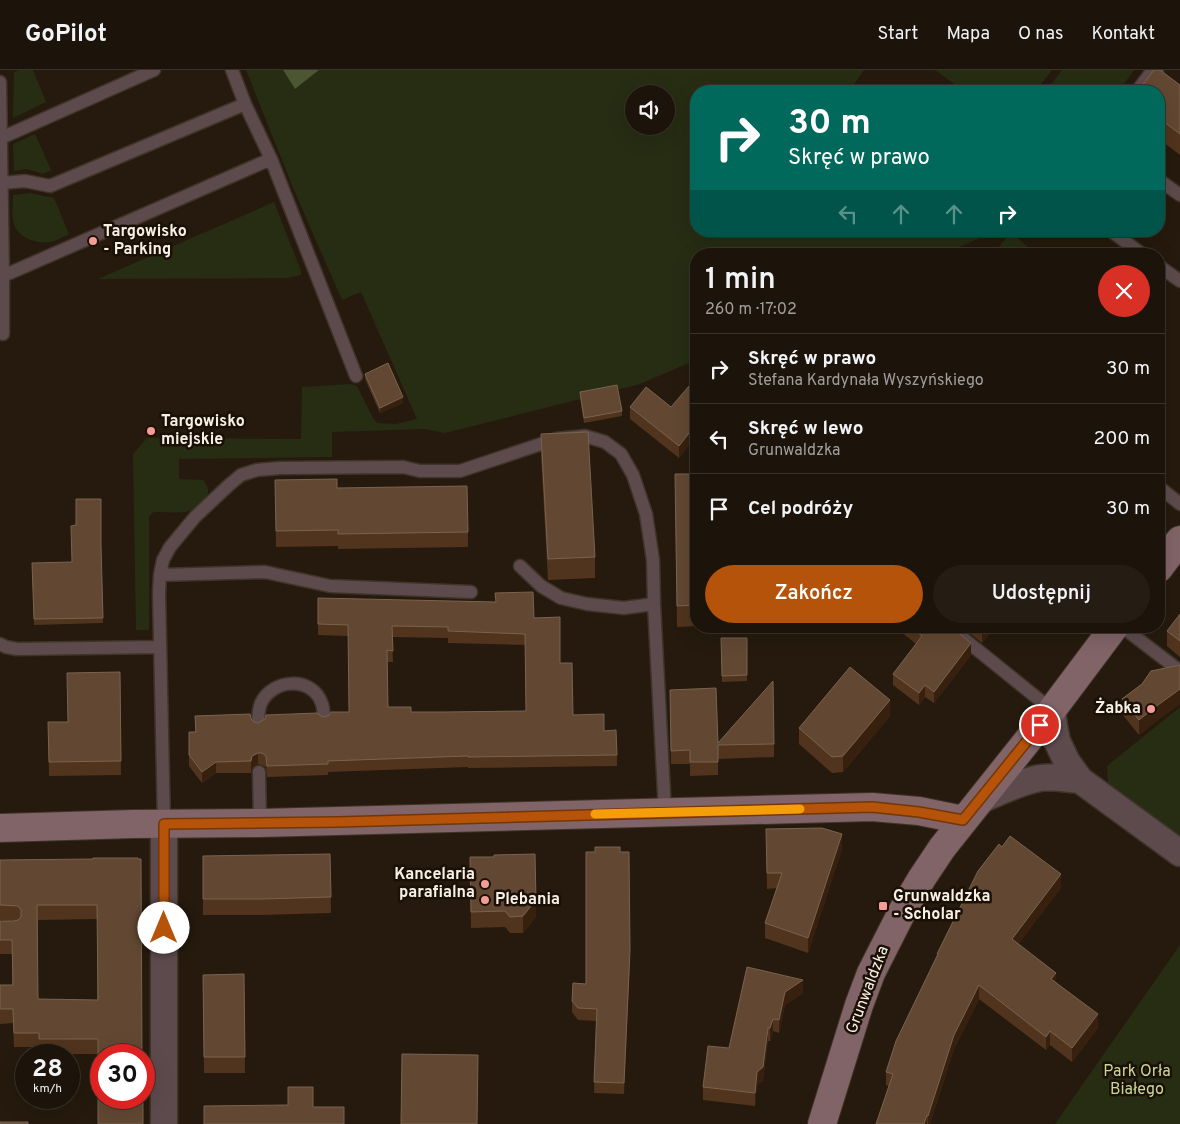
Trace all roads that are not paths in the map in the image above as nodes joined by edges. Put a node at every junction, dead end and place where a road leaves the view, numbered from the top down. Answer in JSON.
{"nodes":[{"id":1,"x":154,"y":70,"type":"edge"},
{"id":2,"x":232,"y":70,"type":"edge"},
{"id":3,"x":1157,"y":70,"type":"edge"},
{"id":4,"x":0,"y":82,"type":"edge"},
{"id":5,"x":1142,"y":85,"type":"edge"},
{"id":6,"x":245,"y":104,"type":"junction"},
{"id":7,"x":1,"y":138,"type":"edge"},
{"id":8,"x":271,"y":159,"type":"junction"},
{"id":9,"x":2,"y":183,"type":"junction"},
{"id":10,"x":1165,"y":184,"type":"edge"},
{"id":11,"x":1180,"y":195,"type":"edge"},
{"id":12,"x":1119,"y":237,"type":"edge"},
{"id":13,"x":1134,"y":248,"type":"edge"},
{"id":14,"x":1165,"y":270,"type":"edge"},
{"id":15,"x":3,"y":276,"type":"junction"},
{"id":16,"x":1180,"y":281,"type":"edge"},
{"id":17,"x":2,"y":334,"type":"dead end"},
{"id":18,"x":356,"y":376,"type":"dead end"},
{"id":19,"x":1165,"y":492,"type":"edge"},
{"id":20,"x":1180,"y":504,"type":"edge"},
{"id":21,"x":1180,"y":540,"type":"edge"},
{"id":22,"x":1165,"y":560,"type":"edge"},
{"id":23,"x":520,"y":566,"type":"dead end"},
{"id":24,"x":160,"y":575,"type":"junction"},
{"id":25,"x":471,"y":592,"type":"dead end"},
{"id":26,"x":654,"y":604,"type":"junction"},
{"id":27,"x":957,"y":633,"type":"edge"},
{"id":28,"x":1110,"y":633,"type":"edge"},
{"id":29,"x":1130,"y":633,"type":"edge"},
{"id":30,"x":0,"y":644,"type":"edge"},
{"id":31,"x":160,"y":647,"type":"junction"},
{"id":32,"x":1180,"y":671,"type":"edge"},
{"id":33,"x":1052,"y":710,"type":"junction"},
{"id":34,"x":324,"y":720,"type":"edge"},
{"id":35,"x":258,"y":726,"type":"edge"},
{"id":36,"x":259,"y":772,"type":"dead end"},
{"id":37,"x":1080,"y":780,"type":"junction"},
{"id":38,"x":972,"y":810,"type":"junction"},
{"id":39,"x":665,"y":812,"type":"junction"},
{"id":40,"x":260,"y":823,"type":"junction"},
{"id":41,"x":164,"y":824,"type":"junction"},
{"id":42,"x":0,"y":828,"type":"edge"},
{"id":43,"x":1180,"y":854,"type":"edge"},
{"id":44,"x":164,"y":1124,"type":"edge"},
{"id":45,"x":822,"y":1124,"type":"edge"}],
"edges":[{"from":1,"to":7,"type":"lane"},
{"from":2,"to":6,"type":"lane"},
{"from":3,"to":5,"type":"lane"},
{"from":4,"to":7,"type":"lane"},
{"from":6,"to":8,"type":"lane"},
{"from":6,"to":9,"type":"lane"},
{"from":7,"to":9,"type":"lane"},
{"from":8,"to":15,"type":"lane"},
{"from":8,"to":18,"type":"lane"},
{"from":9,"to":15,"type":"lane"},
{"from":10,"to":11,"type":"lane"},
{"from":12,"to":13,"type":"lane"},
{"from":14,"to":16,"type":"lane"},
{"from":15,"to":17,"type":"lane"},
{"from":19,"to":20,"type":"lane"},
{"from":21,"to":22,"type":"street"},
{"from":23,"to":26,"type":"lane"},
{"from":24,"to":25,"type":"lane"},
{"from":24,"to":26,"type":"lane"},
{"from":24,"to":31,"type":"lane"},
{"from":26,"to":39,"type":"lane"},
{"from":27,"to":33,"type":"lane"},
{"from":28,"to":33,"type":"street","name":"Grunwaldzka"},
{"from":29,"to":32,"type":"lane"},
{"from":30,"to":31,"type":"lane"},
{"from":31,"to":41,"type":"lane"},
{"from":33,"to":37,"type":"street"},
{"from":33,"to":38,"type":"street","name":"Grunwaldzka"},
{"from":34,"to":35,"type":"lane"},
{"from":36,"to":40,"type":"lane"},
{"from":37,"to":38,"type":"street"},
{"from":37,"to":43,"type":"street"},
{"from":38,"to":39,"type":"street"},
{"from":38,"to":45,"type":"street","name":"Grunwaldzka"},
{"from":39,"to":40,"type":"street"},
{"from":40,"to":41,"type":"street"},
{"from":41,"to":42,"type":"street"},
{"from":41,"to":44,"type":"street"}]}
